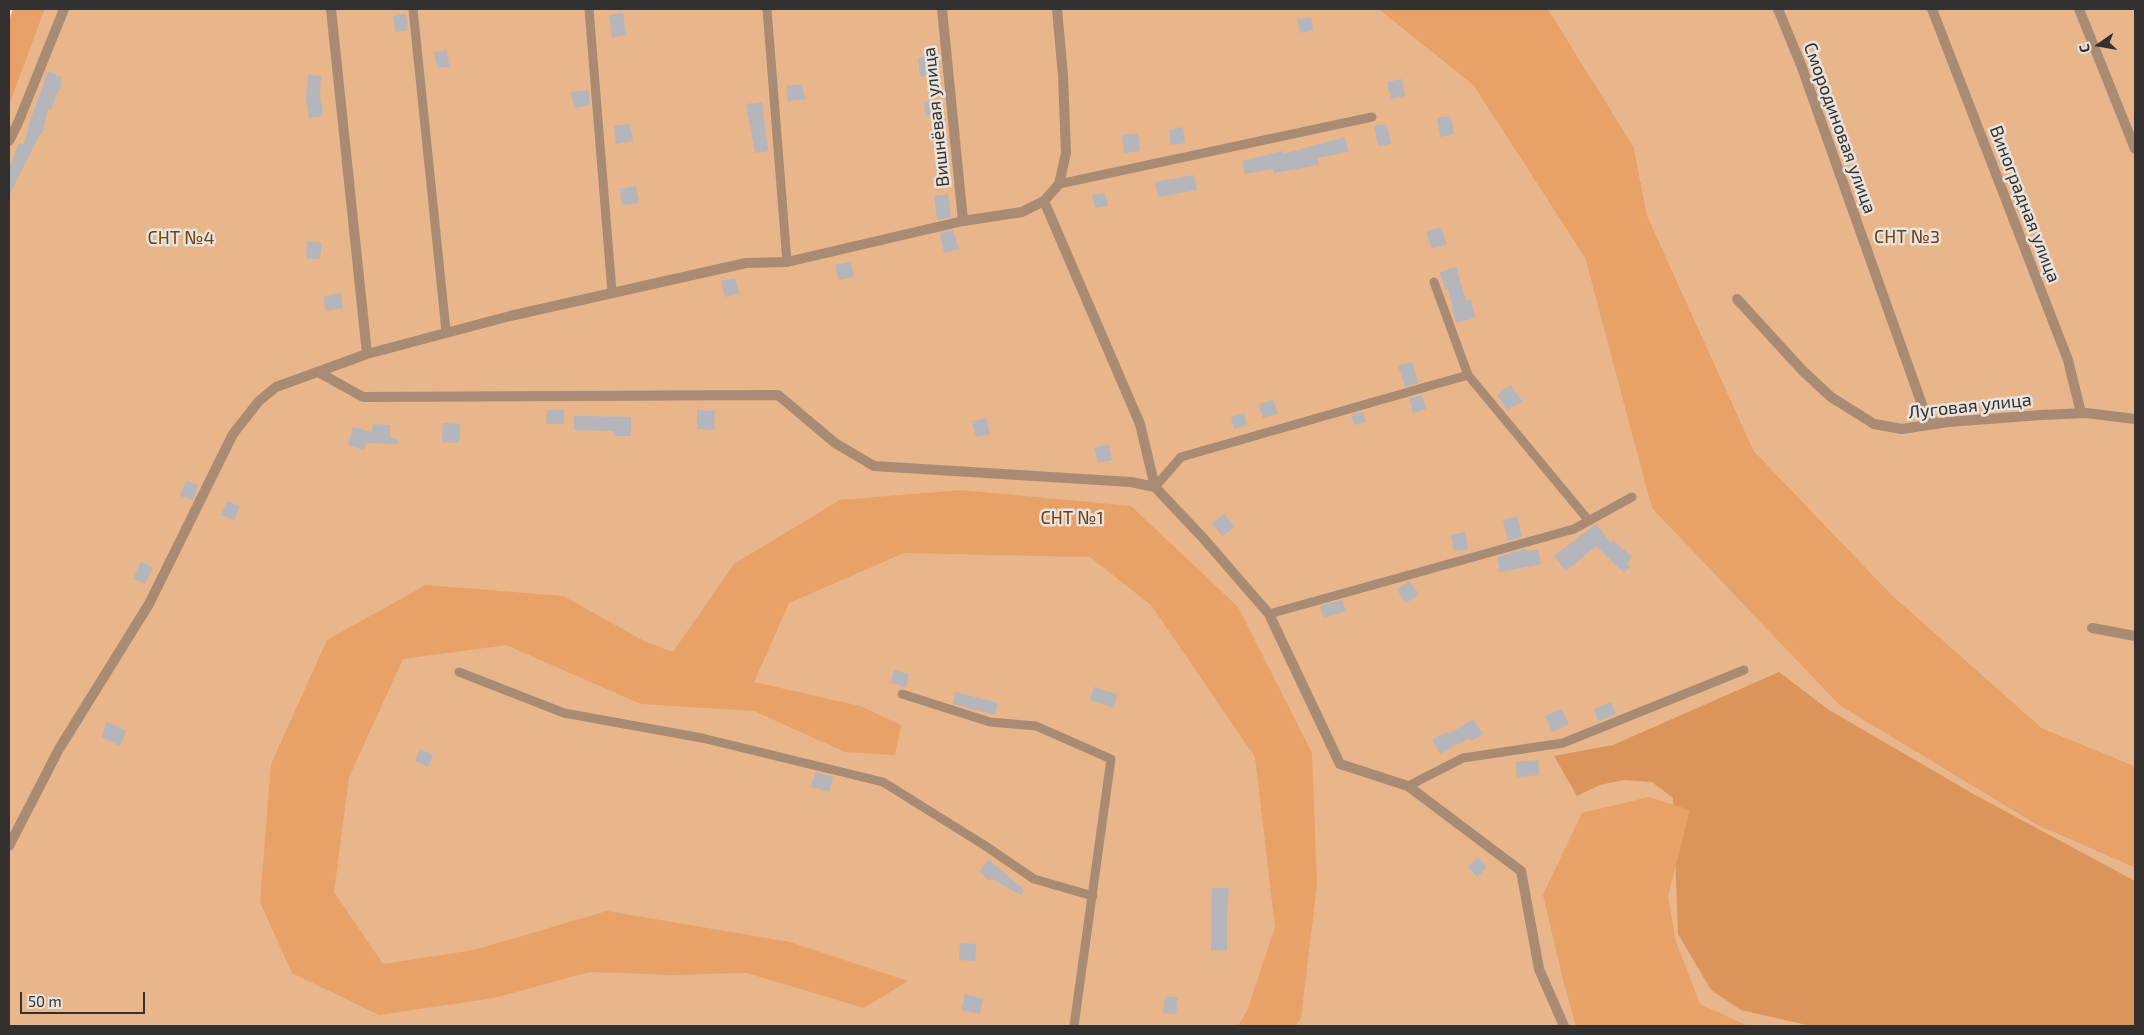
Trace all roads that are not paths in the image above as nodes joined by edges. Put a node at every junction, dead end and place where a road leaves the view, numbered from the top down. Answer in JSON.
{"nodes":[{"id":1,"x":64,"y":9,"type":"edge"},
{"id":2,"x":331,"y":9,"type":"edge"},
{"id":3,"x":413,"y":9,"type":"edge"},
{"id":4,"x":589,"y":9,"type":"edge"},
{"id":5,"x":767,"y":9,"type":"edge"},
{"id":6,"x":942,"y":9,"type":"edge"},
{"id":7,"x":1057,"y":9,"type":"edge"},
{"id":8,"x":1778,"y":9,"type":"edge"},
{"id":9,"x":1932,"y":9,"type":"edge"},
{"id":10,"x":2079,"y":9,"type":"edge"},
{"id":11,"x":1372,"y":117,"type":"dead end"},
{"id":12,"x":9,"y":141,"type":"edge"},
{"id":13,"x":2135,"y":149,"type":"edge"},
{"id":14,"x":1059,"y":184,"type":"junction"},
{"id":15,"x":1044,"y":201,"type":"junction"},
{"id":16,"x":963,"y":221,"type":"junction"},
{"id":17,"x":787,"y":262,"type":"junction"},
{"id":18,"x":1434,"y":282,"type":"dead end"},
{"id":19,"x":612,"y":292,"type":"junction"},
{"id":20,"x":1737,"y":299,"type":"dead end"},
{"id":21,"x":446,"y":332,"type":"junction"},
{"id":22,"x":367,"y":354,"type":"junction"},
{"id":23,"x":318,"y":372,"type":"junction"},
{"id":24,"x":1468,"y":375,"type":"junction"},
{"id":25,"x":2081,"y":413,"type":"junction"},
{"id":26,"x":2135,"y":419,"type":"edge"},
{"id":27,"x":1937,"y":424,"type":"junction"},
{"id":28,"x":1155,"y":487,"type":"junction"},
{"id":29,"x":1632,"y":497,"type":"dead end"},
{"id":30,"x":1589,"y":521,"type":"junction"},
{"id":31,"x":1269,"y":614,"type":"junction"},
{"id":32,"x":2092,"y":628,"type":"dead end"},
{"id":33,"x":2135,"y":636,"type":"edge"},
{"id":34,"x":1744,"y":670,"type":"dead end"},
{"id":35,"x":459,"y":672,"type":"dead end"},
{"id":36,"x":902,"y":694,"type":"dead end"},
{"id":37,"x":1408,"y":786,"type":"junction"},
{"id":38,"x":9,"y":846,"type":"edge"},
{"id":39,"x":1093,"y":896,"type":"junction"},
{"id":40,"x":1074,"y":1026,"type":"edge"},
{"id":41,"x":1564,"y":1026,"type":"edge"}],
"edges":[{"from":1,"to":12,"type":"street"},
{"from":2,"to":22,"type":"street"},
{"from":3,"to":21,"type":"lane"},
{"from":4,"to":19,"type":"lane"},
{"from":5,"to":17,"type":"lane"},
{"from":6,"to":16,"type":"street","name":"Вишнёвая улица"},
{"from":7,"to":14,"type":"street"},
{"from":8,"to":27,"type":"street","name":"Смородиновая улица"},
{"from":9,"to":25,"type":"street","name":"Виноградная улица"},
{"from":10,"to":13,"type":"street"},
{"from":11,"to":14,"type":"lane"},
{"from":14,"to":15,"type":"street"},
{"from":15,"to":16,"type":"street"},
{"from":15,"to":28,"type":"street"},
{"from":16,"to":17,"type":"street"},
{"from":17,"to":19,"type":"street"},
{"from":18,"to":24,"type":"lane"},
{"from":19,"to":21,"type":"street"},
{"from":20,"to":27,"type":"street","name":"Луговая улица"},
{"from":21,"to":22,"type":"street"},
{"from":22,"to":23,"type":"street"},
{"from":23,"to":28,"type":"street"},
{"from":23,"to":38,"type":"street"},
{"from":24,"to":28,"type":"lane"},
{"from":24,"to":30,"type":"lane"},
{"from":25,"to":26,"type":"street","name":"Луговая улица"},
{"from":25,"to":27,"type":"street","name":"Луговая улица"},
{"from":28,"to":31,"type":"street"},
{"from":29,"to":30,"type":"lane"},
{"from":30,"to":31,"type":"lane"},
{"from":31,"to":37,"type":"street"},
{"from":32,"to":33,"type":"street"},
{"from":34,"to":37,"type":"lane"},
{"from":35,"to":39,"type":"lane"},
{"from":36,"to":39,"type":"lane"},
{"from":37,"to":41,"type":"street"},
{"from":39,"to":40,"type":"lane"}]}
